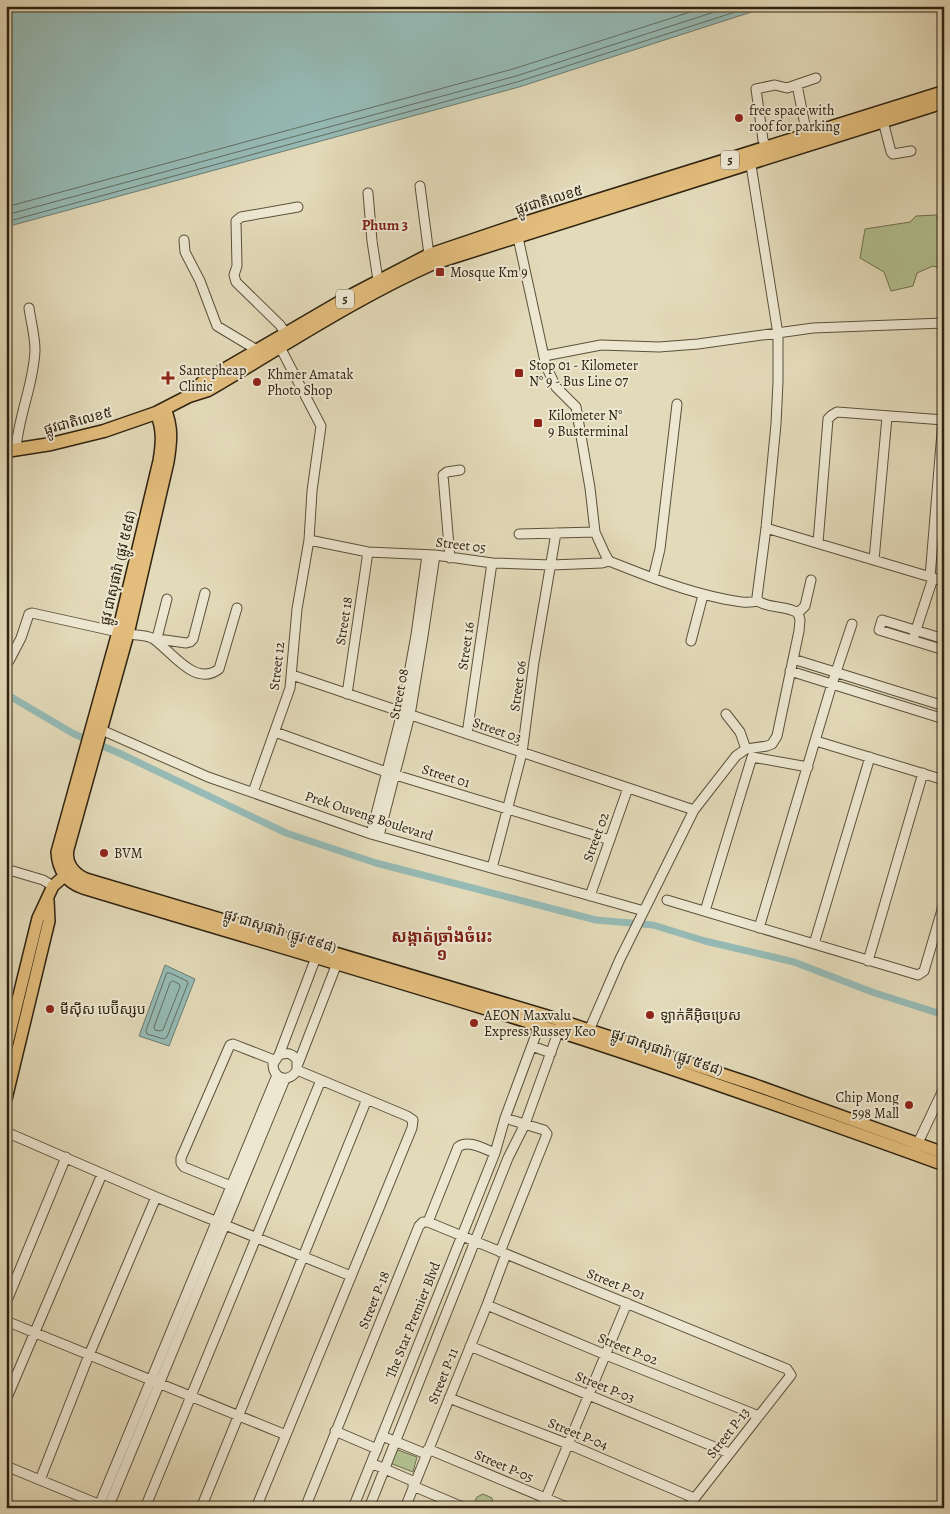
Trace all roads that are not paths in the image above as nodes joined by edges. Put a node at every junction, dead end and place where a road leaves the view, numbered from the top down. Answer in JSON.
{"nodes":[{"id":1,"x":816,"y":78,"type":"dead end"},
{"id":2,"x":797,"y":85,"type":"junction"},
{"id":3,"x":944,"y":92,"type":"edge"},
{"id":4,"x":944,"y":102,"type":"edge"},
{"id":5,"x":883,"y":121,"type":"junction"},
{"id":6,"x":807,"y":135,"type":"junction"},
{"id":7,"x":767,"y":148,"type":"junction"},
{"id":8,"x":911,"y":151,"type":"dead end"},
{"id":9,"x":749,"y":159,"type":"junction"},
{"id":10,"x":420,"y":186,"type":"dead end"},
{"id":11,"x":368,"y":193,"type":"dead end"},
{"id":12,"x":298,"y":208,"type":"dead end"},
{"id":13,"x":516,"y":231,"type":"junction"},
{"id":14,"x":184,"y":240,"type":"dead end"},
{"id":15,"x":429,"y":255,"type":"junction"},
{"id":16,"x":401,"y":273,"type":"junction"},
{"id":17,"x":378,"y":280,"type":"junction"},
{"id":18,"x":29,"y":308,"type":"dead end"},
{"id":19,"x":944,"y":323,"type":"edge"},
{"id":20,"x":286,"y":334,"type":"junction"},
{"id":21,"x":778,"y":334,"type":"junction"},
{"id":22,"x":280,"y":347,"type":"junction"},
{"id":23,"x":257,"y":350,"type":"junction"},
{"id":24,"x":544,"y":356,"type":"junction"},
{"id":25,"x":189,"y":396,"type":"junction"},
{"id":26,"x":677,"y":404,"type":"dead end"},
{"id":27,"x":160,"y":411,"type":"junction"},
{"id":28,"x":888,"y":416,"type":"junction"},
{"id":29,"x":944,"y":420,"type":"edge"},
{"id":30,"x":11,"y":451,"type":"edge"},
{"id":31,"x":460,"y":470,"type":"dead end"},
{"id":32,"x":766,"y":528,"type":"junction"},
{"id":33,"x":595,"y":532,"type":"junction"},
{"id":34,"x":556,"y":533,"type":"junction"},
{"id":35,"x":520,"y":534,"type":"dead end"},
{"id":36,"x":310,"y":540,"type":"junction"},
{"id":37,"x":818,"y":543,"type":"junction"},
{"id":38,"x":368,"y":552,"type":"junction"},
{"id":39,"x":431,"y":555,"type":"junction"},
{"id":40,"x":450,"y":558,"type":"junction"},
{"id":41,"x":874,"y":560,"type":"junction"},
{"id":42,"x":610,"y":561,"type":"junction"},
{"id":43,"x":492,"y":563,"type":"junction"},
{"id":44,"x":551,"y":565,"type":"junction"},
{"id":45,"x":653,"y":578,"type":"junction"},
{"id":46,"x":931,"y":578,"type":"junction"},
{"id":47,"x":811,"y":580,"type":"dead end"},
{"id":48,"x":944,"y":581,"type":"edge"},
{"id":49,"x":205,"y":593,"type":"dead end"},
{"id":50,"x":703,"y":595,"type":"junction"},
{"id":51,"x":168,"y":599,"type":"dead end"},
{"id":52,"x":758,"y":601,"type":"junction"},
{"id":53,"x":238,"y":608,"type":"dead end"},
{"id":54,"x":798,"y":614,"type":"junction"},
{"id":55,"x":852,"y":624,"type":"dead end"},
{"id":56,"x":916,"y":631,"type":"junction"},
{"id":57,"x":123,"y":633,"type":"junction"},
{"id":58,"x":154,"y":638,"type":"junction"},
{"id":59,"x":944,"y":639,"type":"edge"},
{"id":60,"x":691,"y":641,"type":"dead end"},
{"id":61,"x":913,"y":641,"type":"junction"},
{"id":62,"x":944,"y":650,"type":"edge"},
{"id":63,"x":793,"y":659,"type":"junction"},
{"id":64,"x":9,"y":661,"type":"dead end"},
{"id":65,"x":790,"y":671,"type":"junction"},
{"id":66,"x":836,"y":672,"type":"junction"},
{"id":67,"x":292,"y":675,"type":"junction"},
{"id":68,"x":832,"y":684,"type":"junction"},
{"id":69,"x":347,"y":694,"type":"junction"},
{"id":70,"x":944,"y":706,"type":"edge"},
{"id":71,"x":406,"y":714,"type":"junction"},
{"id":72,"x":726,"y":714,"type":"dead end"},
{"id":73,"x":944,"y":719,"type":"edge"},
{"id":74,"x":96,"y":730,"type":"junction"},
{"id":75,"x":275,"y":732,"type":"junction"},
{"id":76,"x":467,"y":734,"type":"junction"},
{"id":77,"x":816,"y":741,"type":"junction"},
{"id":78,"x":746,"y":749,"type":"junction"},
{"id":79,"x":522,"y":753,"type":"junction"},
{"id":80,"x":870,"y":757,"type":"junction"},
{"id":81,"x":808,"y":767,"type":"junction"},
{"id":82,"x":391,"y":773,"type":"junction"},
{"id":83,"x":923,"y":774,"type":"junction"},
{"id":84,"x":944,"y":780,"type":"edge"},
{"id":85,"x":628,"y":788,"type":"junction"},
{"id":86,"x":253,"y":792,"type":"junction"},
{"id":87,"x":508,"y":809,"type":"junction"},
{"id":88,"x":694,"y":810,"type":"junction"},
{"id":89,"x":375,"y":835,"type":"junction"},
{"id":90,"x":610,"y":840,"type":"junction"},
{"id":91,"x":492,"y":868,"type":"junction"},
{"id":92,"x":6,"y":869,"type":"edge"},
{"id":93,"x":68,"y":872,"type":"junction"},
{"id":94,"x":53,"y":886,"type":"junction"},
{"id":95,"x":590,"y":896,"type":"junction"},
{"id":96,"x":48,"y":900,"type":"junction"},
{"id":97,"x":667,"y":900,"type":"dead end"},
{"id":98,"x":944,"y":903,"type":"edge"},
{"id":99,"x":705,"y":911,"type":"junction"},
{"id":100,"x":643,"y":914,"type":"junction"},
{"id":101,"x":759,"y":928,"type":"junction"},
{"id":102,"x":814,"y":944,"type":"junction"},
{"id":103,"x":318,"y":952,"type":"junction"},
{"id":104,"x":339,"y":958,"type":"junction"},
{"id":105,"x":868,"y":961,"type":"junction"},
{"id":106,"x":542,"y":1020,"type":"junction"},
{"id":107,"x":560,"y":1026,"type":"junction"},
{"id":108,"x":588,"y":1035,"type":"junction"},
{"id":109,"x":532,"y":1046,"type":"junction"},
{"id":110,"x":6,"y":1048,"type":"edge"},
{"id":111,"x":551,"y":1053,"type":"junction"},
{"id":112,"x":276,"y":1058,"type":"junction"},
{"id":113,"x":298,"y":1067,"type":"junction"},
{"id":114,"x":281,"y":1077,"type":"junction"},
{"id":115,"x":322,"y":1080,"type":"junction"},
{"id":116,"x":944,"y":1088,"type":"edge"},
{"id":117,"x":6,"y":1099,"type":"edge"},
{"id":118,"x":367,"y":1099,"type":"junction"},
{"id":119,"x":505,"y":1118,"type":"junction"},
{"id":120,"x":527,"y":1125,"type":"junction"},
{"id":121,"x":6,"y":1132,"type":"edge"},
{"id":122,"x":916,"y":1148,"type":"junction"},
{"id":123,"x":944,"y":1152,"type":"edge"},
{"id":124,"x":495,"y":1153,"type":"junction"},
{"id":125,"x":66,"y":1157,"type":"junction"},
{"id":126,"x":944,"y":1165,"type":"edge"},
{"id":127,"x":102,"y":1174,"type":"junction"},
{"id":128,"x":231,"y":1186,"type":"junction"},
{"id":129,"x":156,"y":1197,"type":"junction"},
{"id":130,"x":428,"y":1222,"type":"junction"},
{"id":131,"x":220,"y":1223,"type":"junction"},
{"id":132,"x":462,"y":1236,"type":"junction"},
{"id":133,"x":257,"y":1238,"type":"junction"},
{"id":134,"x":475,"y":1242,"type":"junction"},
{"id":135,"x":503,"y":1253,"type":"junction"},
{"id":136,"x":303,"y":1257,"type":"junction"},
{"id":137,"x":351,"y":1276,"type":"junction"},
{"id":138,"x":6,"y":1303,"type":"edge"},
{"id":139,"x":627,"y":1303,"type":"junction"},
{"id":140,"x":487,"y":1305,"type":"junction"},
{"id":141,"x":6,"y":1322,"type":"edge"},
{"id":142,"x":35,"y":1333,"type":"junction"},
{"id":143,"x":470,"y":1346,"type":"junction"},
{"id":144,"x":89,"y":1355,"type":"junction"},
{"id":145,"x":606,"y":1355,"type":"junction"},
{"id":146,"x":790,"y":1375,"type":"joint"},
{"id":147,"x":155,"y":1382,"type":"junction"},
{"id":148,"x":589,"y":1396,"type":"junction"},
{"id":149,"x":191,"y":1397,"type":"junction"},
{"id":150,"x":449,"y":1398,"type":"junction"},
{"id":151,"x":6,"y":1400,"type":"edge"},
{"id":152,"x":239,"y":1416,"type":"junction"},
{"id":153,"x":759,"y":1416,"type":"junction"},
{"id":154,"x":335,"y":1431,"type":"junction"},
{"id":155,"x":286,"y":1435,"type":"junction"},
{"id":156,"x":382,"y":1436,"type":"junction"},
{"id":157,"x":396,"y":1441,"type":"junction"},
{"id":158,"x":568,"y":1444,"type":"junction"},
{"id":159,"x":376,"y":1449,"type":"junction"},
{"id":160,"x":427,"y":1452,"type":"junction"},
{"id":161,"x":729,"y":1453,"type":"junction"},
{"id":162,"x":371,"y":1463,"type":"junction"},
{"id":163,"x":6,"y":1466,"type":"edge"},
{"id":164,"x":385,"y":1469,"type":"junction"},
{"id":165,"x":40,"y":1480,"type":"junction"},
{"id":166,"x":414,"y":1484,"type":"junction"},
{"id":167,"x":694,"y":1498,"type":"junction"},
{"id":168,"x":541,"y":1505,"type":"edge"},
{"id":169,"x":105,"y":1507,"type":"edge"},
{"id":170,"x":145,"y":1508,"type":"edge"},
{"id":171,"x":201,"y":1508,"type":"edge"},
{"id":172,"x":256,"y":1508,"type":"edge"},
{"id":173,"x":304,"y":1508,"type":"edge"},
{"id":174,"x":353,"y":1508,"type":"edge"},
{"id":175,"x":369,"y":1508,"type":"edge"},
{"id":176,"x":405,"y":1508,"type":"edge"},
{"id":177,"x":465,"y":1508,"type":"edge"},
{"id":178,"x":570,"y":1508,"type":"edge"},
{"id":179,"x":687,"y":1508,"type":"edge"}],
"edges":[{"from":1,"to":2,"type":"street"},
{"from":2,"to":6,"type":"street"},
{"from":2,"to":7,"type":"street"},
{"from":3,"to":6,"type":"highway","name":"ផ្លូវជាតិលេខ៥","number":"5"},
{"from":4,"to":5,"type":"highway","name":"ផ្លូវជាតិលេខ៥","number":"5"},
{"from":5,"to":8,"type":"street"},
{"from":5,"to":9,"type":"highway","name":"ផ្លូវជាតិលេខ៥","number":"5"},
{"from":6,"to":7,"type":"highway","name":"ផ្លូវជាតិលេខ៥","number":"5"},
{"from":7,"to":9,"type":"highway","name":"ផ្លូវជាតិលេខ៥","number":"5"},
{"from":9,"to":13,"type":"highway","name":"ផ្លូវជាតិលេខ៥","number":"5"},
{"from":9,"to":21,"type":"street"},
{"from":10,"to":15,"type":"street"},
{"from":11,"to":17,"type":"street"},
{"from":12,"to":20,"type":"street"},
{"from":13,"to":15,"type":"highway","name":"ផ្លូវជាតិលេខ៥","number":"5"},
{"from":13,"to":16,"type":"highway","name":"ផ្លូវជាតិលេខ៥","number":"5"},
{"from":13,"to":24,"type":"street"},
{"from":14,"to":23,"type":"street"},
{"from":15,"to":16,"type":"highway","name":"ផ្លូវជាតិលេខ៥","number":"5"},
{"from":16,"to":17,"type":"highway","name":"ផ្លូវជាតិលេខ៥","number":"5"},
{"from":16,"to":22,"type":"highway","name":"ផ្លូវជាតិលេខ៥","number":"5"},
{"from":17,"to":20,"type":"highway","name":"ផ្លូវជាតិលេខ៥","number":"5"},
{"from":18,"to":30,"type":"street"},
{"from":19,"to":21,"type":"street"},
{"from":20,"to":23,"type":"highway","name":"ផ្លូវជាតិលេខ៥","number":"5"},
{"from":21,"to":24,"type":"street"},
{"from":21,"to":32,"type":"street"},
{"from":22,"to":25,"type":"highway","name":"ផ្លូវជាតិលេខ៥","number":"5"},
{"from":22,"to":36,"type":"street","name":"Street 12"},
{"from":23,"to":25,"type":"highway","name":"ផ្លូវជាតិលេខ៥","number":"5"},
{"from":24,"to":33,"type":"street"},
{"from":25,"to":27,"type":"highway","name":"ផ្លូវជាតិលេខ៥","number":"5"},
{"from":26,"to":45,"type":"street"},
{"from":27,"to":30,"type":"highway","name":"ផ្លូវជាតិលេខ៥","number":"5"},
{"from":27,"to":57,"type":"main road","name":"ផ្លូវ ជាសុផារ៉ា (ផ្លូវ ៥៩៨)"},
{"from":28,"to":29,"type":"street"},
{"from":28,"to":37,"type":"street"},
{"from":28,"to":41,"type":"street"},
{"from":29,"to":46,"type":"street"},
{"from":31,"to":40,"type":"street"},
{"from":32,"to":37,"type":"street"},
{"from":32,"to":52,"type":"street"},
{"from":33,"to":34,"type":"street"},
{"from":33,"to":42,"type":"street"},
{"from":34,"to":35,"type":"street"},
{"from":34,"to":44,"type":"street","name":"Street 06"},
{"from":36,"to":38,"type":"street","name":"Street 05"},
{"from":36,"to":67,"type":"street","name":"Street 12"},
{"from":37,"to":41,"type":"street"},
{"from":38,"to":39,"type":"street","name":"Street 05"},
{"from":38,"to":69,"type":"street","name":"Street 18"},
{"from":39,"to":40,"type":"street","name":"Street 05"},
{"from":39,"to":71,"type":"street"},
{"from":40,"to":43,"type":"street","name":"Street 05"},
{"from":41,"to":46,"type":"street"},
{"from":42,"to":44,"type":"street","name":"Street 05"},
{"from":42,"to":45,"type":"street"},
{"from":43,"to":44,"type":"street","name":"Street 05"},
{"from":43,"to":76,"type":"street","name":"Street 16"},
{"from":44,"to":79,"type":"street","name":"Street 06"},
{"from":45,"to":50,"type":"street"},
{"from":46,"to":48,"type":"street"},
{"from":46,"to":56,"type":"street"},
{"from":47,"to":54,"type":"street"},
{"from":49,"to":58,"type":"street"},
{"from":50,"to":52,"type":"street"},
{"from":50,"to":60,"type":"street"},
{"from":51,"to":58,"type":"street"},
{"from":52,"to":54,"type":"street"},
{"from":53,"to":58,"type":"street"},
{"from":54,"to":63,"type":"street"},
{"from":55,"to":66,"type":"street"},
{"from":56,"to":59,"type":"street"},
{"from":56,"to":61,"type":"street"},
{"from":56,"to":61,"type":"street"},
{"from":57,"to":58,"type":"street"},
{"from":57,"to":64,"type":"street"},
{"from":57,"to":74,"type":"main road","name":"ផ្លូវ ជាសុផារ៉ា (ផ្លូវ ៥៩៨)"},
{"from":61,"to":62,"type":"street"},
{"from":63,"to":65,"type":"street"},
{"from":63,"to":66,"type":"street"},
{"from":65,"to":68,"type":"street"},
{"from":65,"to":78,"type":"street"},
{"from":66,"to":68,"type":"street"},
{"from":66,"to":70,"type":"street"},
{"from":67,"to":69,"type":"street","name":"Street 03"},
{"from":67,"to":75,"type":"street","name":"Street 12"},
{"from":68,"to":73,"type":"street"},
{"from":68,"to":77,"type":"street"},
{"from":69,"to":71,"type":"street","name":"Street 03"},
{"from":71,"to":76,"type":"street","name":"Street 03"},
{"from":71,"to":82,"type":"street"},
{"from":72,"to":78,"type":"street"},
{"from":74,"to":86,"type":"street","name":"Prek Ouveng Boulevard"},
{"from":74,"to":93,"type":"main road","name":"ផ្លូវ ជាសុផារ៉ា (ផ្លូវ ៥៩៨)"},
{"from":75,"to":82,"type":"street","name":"Street 01"},
{"from":75,"to":86,"type":"street","name":"Street 12"},
{"from":76,"to":79,"type":"street","name":"Street 03"},
{"from":77,"to":80,"type":"street"},
{"from":77,"to":81,"type":"street"},
{"from":78,"to":88,"type":"street"},
{"from":79,"to":85,"type":"street","name":"Street 03"},
{"from":79,"to":87,"type":"street","name":"Street 06"},
{"from":80,"to":83,"type":"street"},
{"from":80,"to":102,"type":"street"},
{"from":81,"to":99,"type":"street"},
{"from":81,"to":101,"type":"street"},
{"from":82,"to":87,"type":"street","name":"Street 01"},
{"from":82,"to":89,"type":"street"},
{"from":83,"to":84,"type":"street"},
{"from":83,"to":105,"type":"street"},
{"from":85,"to":88,"type":"street","name":"Street 03"},
{"from":85,"to":90,"type":"street","name":"Street 02"},
{"from":86,"to":89,"type":"street","name":"Prek Ouveng Boulevard"},
{"from":87,"to":90,"type":"street","name":"Street 01"},
{"from":87,"to":91,"type":"street","name":"Street 06"},
{"from":88,"to":100,"type":"street"},
{"from":89,"to":91,"type":"street","name":"Prek Ouveng Boulevard"},
{"from":90,"to":95,"type":"street","name":"Street 02"},
{"from":91,"to":95,"type":"street","name":"Prek Ouveng Boulevard"},
{"from":92,"to":94,"type":"street"},
{"from":93,"to":94,"type":"main road"},
{"from":93,"to":103,"type":"main road","name":"ផ្លូវ ជាសុផារ៉ា (ផ្លូវ ៥៩៨)"},
{"from":94,"to":96,"type":"main road"},
{"from":95,"to":100,"type":"street","name":"Prek Ouveng Boulevard"},
{"from":96,"to":110,"type":"main road"},
{"from":96,"to":117,"type":"main road"},
{"from":97,"to":99,"type":"street"},
{"from":98,"to":105,"type":"street"},
{"from":99,"to":101,"type":"street"},
{"from":100,"to":108,"type":"street"},
{"from":101,"to":102,"type":"street"},
{"from":102,"to":105,"type":"street"},
{"from":103,"to":104,"type":"main road","name":"ផ្លូវ ជាសុផារ៉ា (ផ្លូវ ៥៩៨)"},
{"from":103,"to":112,"type":"street"},
{"from":104,"to":106,"type":"main road","name":"ផ្លូវ ជាសុផារ៉ា (ផ្លូវ ៥៩៨)"},
{"from":104,"to":113,"type":"street"},
{"from":106,"to":107,"type":"main road","name":"ផ្លូវ ជាសុផារ៉ា (ផ្លូវ ៥៩៨)"},
{"from":106,"to":109,"type":"street","name":"The Star Premier Blvd"},
{"from":107,"to":108,"type":"main road","name":"ផ្លូវ ជាសុផារ៉ា (ផ្លូវ ៥៩៨)"},
{"from":107,"to":111,"type":"street","name":"The Star Premier Blvd"},
{"from":108,"to":122,"type":"main road","name":"ផ្លូវ ជាសុផារ៉ា (ផ្លូវ ៥៩៨)"},
{"from":109,"to":111,"type":"street"},
{"from":109,"to":119,"type":"street","name":"The Star Premier Blvd"},
{"from":111,"to":120,"type":"street","name":"The Star Premier Blvd"},
{"from":112,"to":113,"type":"street"},
{"from":112,"to":114,"type":"street"},
{"from":112,"to":128,"type":"street"},
{"from":113,"to":114,"type":"street"},
{"from":113,"to":115,"type":"street"},
{"from":114,"to":128,"type":"street"},
{"from":114,"to":131,"type":"street"},
{"from":115,"to":118,"type":"street"},
{"from":115,"to":133,"type":"street"},
{"from":116,"to":122,"type":"street"},
{"from":118,"to":136,"type":"street"},
{"from":118,"to":137,"type":"street"},
{"from":119,"to":120,"type":"street"},
{"from":119,"to":124,"type":"street","name":"The Star Premier Blvd"},
{"from":120,"to":134,"type":"street","name":"The Star Premier Blvd"},
{"from":120,"to":135,"type":"street","name":"Street P-11"},
{"from":121,"to":125,"type":"street"},
{"from":122,"to":123,"type":"main road","name":"ផ្លូវ ជាសុផារ៉ា (ផ្លូវ ៥៩៨)"},
{"from":122,"to":126,"type":"main road","name":"ផ្លូវ ជាសុផារ៉ា (ផ្លូវ ៥៩៨)"},
{"from":124,"to":130,"type":"street","name":"Street P-18"},
{"from":124,"to":132,"type":"street","name":"The Star Premier Blvd"},
{"from":125,"to":127,"type":"street"},
{"from":125,"to":138,"type":"street"},
{"from":127,"to":129,"type":"street"},
{"from":127,"to":142,"type":"street"},
{"from":128,"to":131,"type":"street"},
{"from":129,"to":131,"type":"street"},
{"from":129,"to":144,"type":"street"},
{"from":130,"to":132,"type":"street","name":"Street P-01"},
{"from":130,"to":154,"type":"street","name":"Street P-18"},
{"from":131,"to":133,"type":"street"},
{"from":131,"to":147,"type":"street"},
{"from":132,"to":134,"type":"street","name":"Street P-01"},
{"from":132,"to":156,"type":"street","name":"The Star Premier Blvd"},
{"from":133,"to":136,"type":"street"},
{"from":133,"to":149,"type":"street"},
{"from":134,"to":135,"type":"street","name":"Street P-01"},
{"from":134,"to":157,"type":"street","name":"The Star Premier Blvd"},
{"from":135,"to":139,"type":"street","name":"Street P-01"},
{"from":135,"to":140,"type":"street","name":"Street P-11"},
{"from":136,"to":137,"type":"street"},
{"from":136,"to":152,"type":"street"},
{"from":137,"to":155,"type":"street"},
{"from":139,"to":145,"type":"street"},
{"from":139,"to":146,"type":"street","name":"Street P-01"},
{"from":140,"to":143,"type":"street","name":"Street P-11"},
{"from":140,"to":145,"type":"street","name":"Street P-02"},
{"from":141,"to":142,"type":"street"},
{"from":142,"to":144,"type":"street"},
{"from":142,"to":151,"type":"street"},
{"from":143,"to":148,"type":"street","name":"Street P-03"},
{"from":143,"to":150,"type":"street","name":"Street P-11"},
{"from":144,"to":147,"type":"street"},
{"from":144,"to":165,"type":"street"},
{"from":145,"to":148,"type":"street"},
{"from":145,"to":153,"type":"street","name":"Street P-02"},
{"from":146,"to":153,"type":"street","name":"Street P-13"},
{"from":147,"to":149,"type":"street"},
{"from":147,"to":169,"type":"street"},
{"from":148,"to":158,"type":"street"},
{"from":148,"to":161,"type":"street","name":"Street P-03"},
{"from":149,"to":152,"type":"street"},
{"from":149,"to":170,"type":"street"},
{"from":150,"to":158,"type":"street","name":"Street P-04"},
{"from":150,"to":160,"type":"street","name":"Street P-11"},
{"from":152,"to":155,"type":"street"},
{"from":152,"to":171,"type":"street"},
{"from":153,"to":161,"type":"street","name":"Street P-13"},
{"from":154,"to":159,"type":"street"},
{"from":154,"to":173,"type":"street","name":"Street P-18"},
{"from":155,"to":172,"type":"street"},
{"from":156,"to":157,"type":"street","name":"Street P-05"},
{"from":156,"to":159,"type":"street","name":"The Star Premier Blvd"},
{"from":157,"to":160,"type":"street","name":"Street P-05"},
{"from":157,"to":164,"type":"street","name":"The Star Premier Blvd"},
{"from":158,"to":167,"type":"street","name":"Street P-04"},
{"from":158,"to":168,"type":"street"},
{"from":159,"to":162,"type":"street","name":"The Star Premier Blvd"},
{"from":160,"to":166,"type":"street","name":"Street P-11"},
{"from":160,"to":168,"type":"street","name":"Street P-05"},
{"from":161,"to":167,"type":"street","name":"Street P-13"},
{"from":162,"to":164,"type":"street"},
{"from":162,"to":174,"type":"street","name":"The Star Premier Blvd"},
{"from":163,"to":165,"type":"street"},
{"from":164,"to":166,"type":"street"},
{"from":164,"to":175,"type":"street","name":"The Star Premier Blvd"},
{"from":165,"to":169,"type":"street"},
{"from":166,"to":176,"type":"street","name":"Street P-11"},
{"from":166,"to":177,"type":"street"},
{"from":167,"to":179,"type":"street","name":"Street P-13"},
{"from":168,"to":178,"type":"street","name":"Street P-05"}]}
